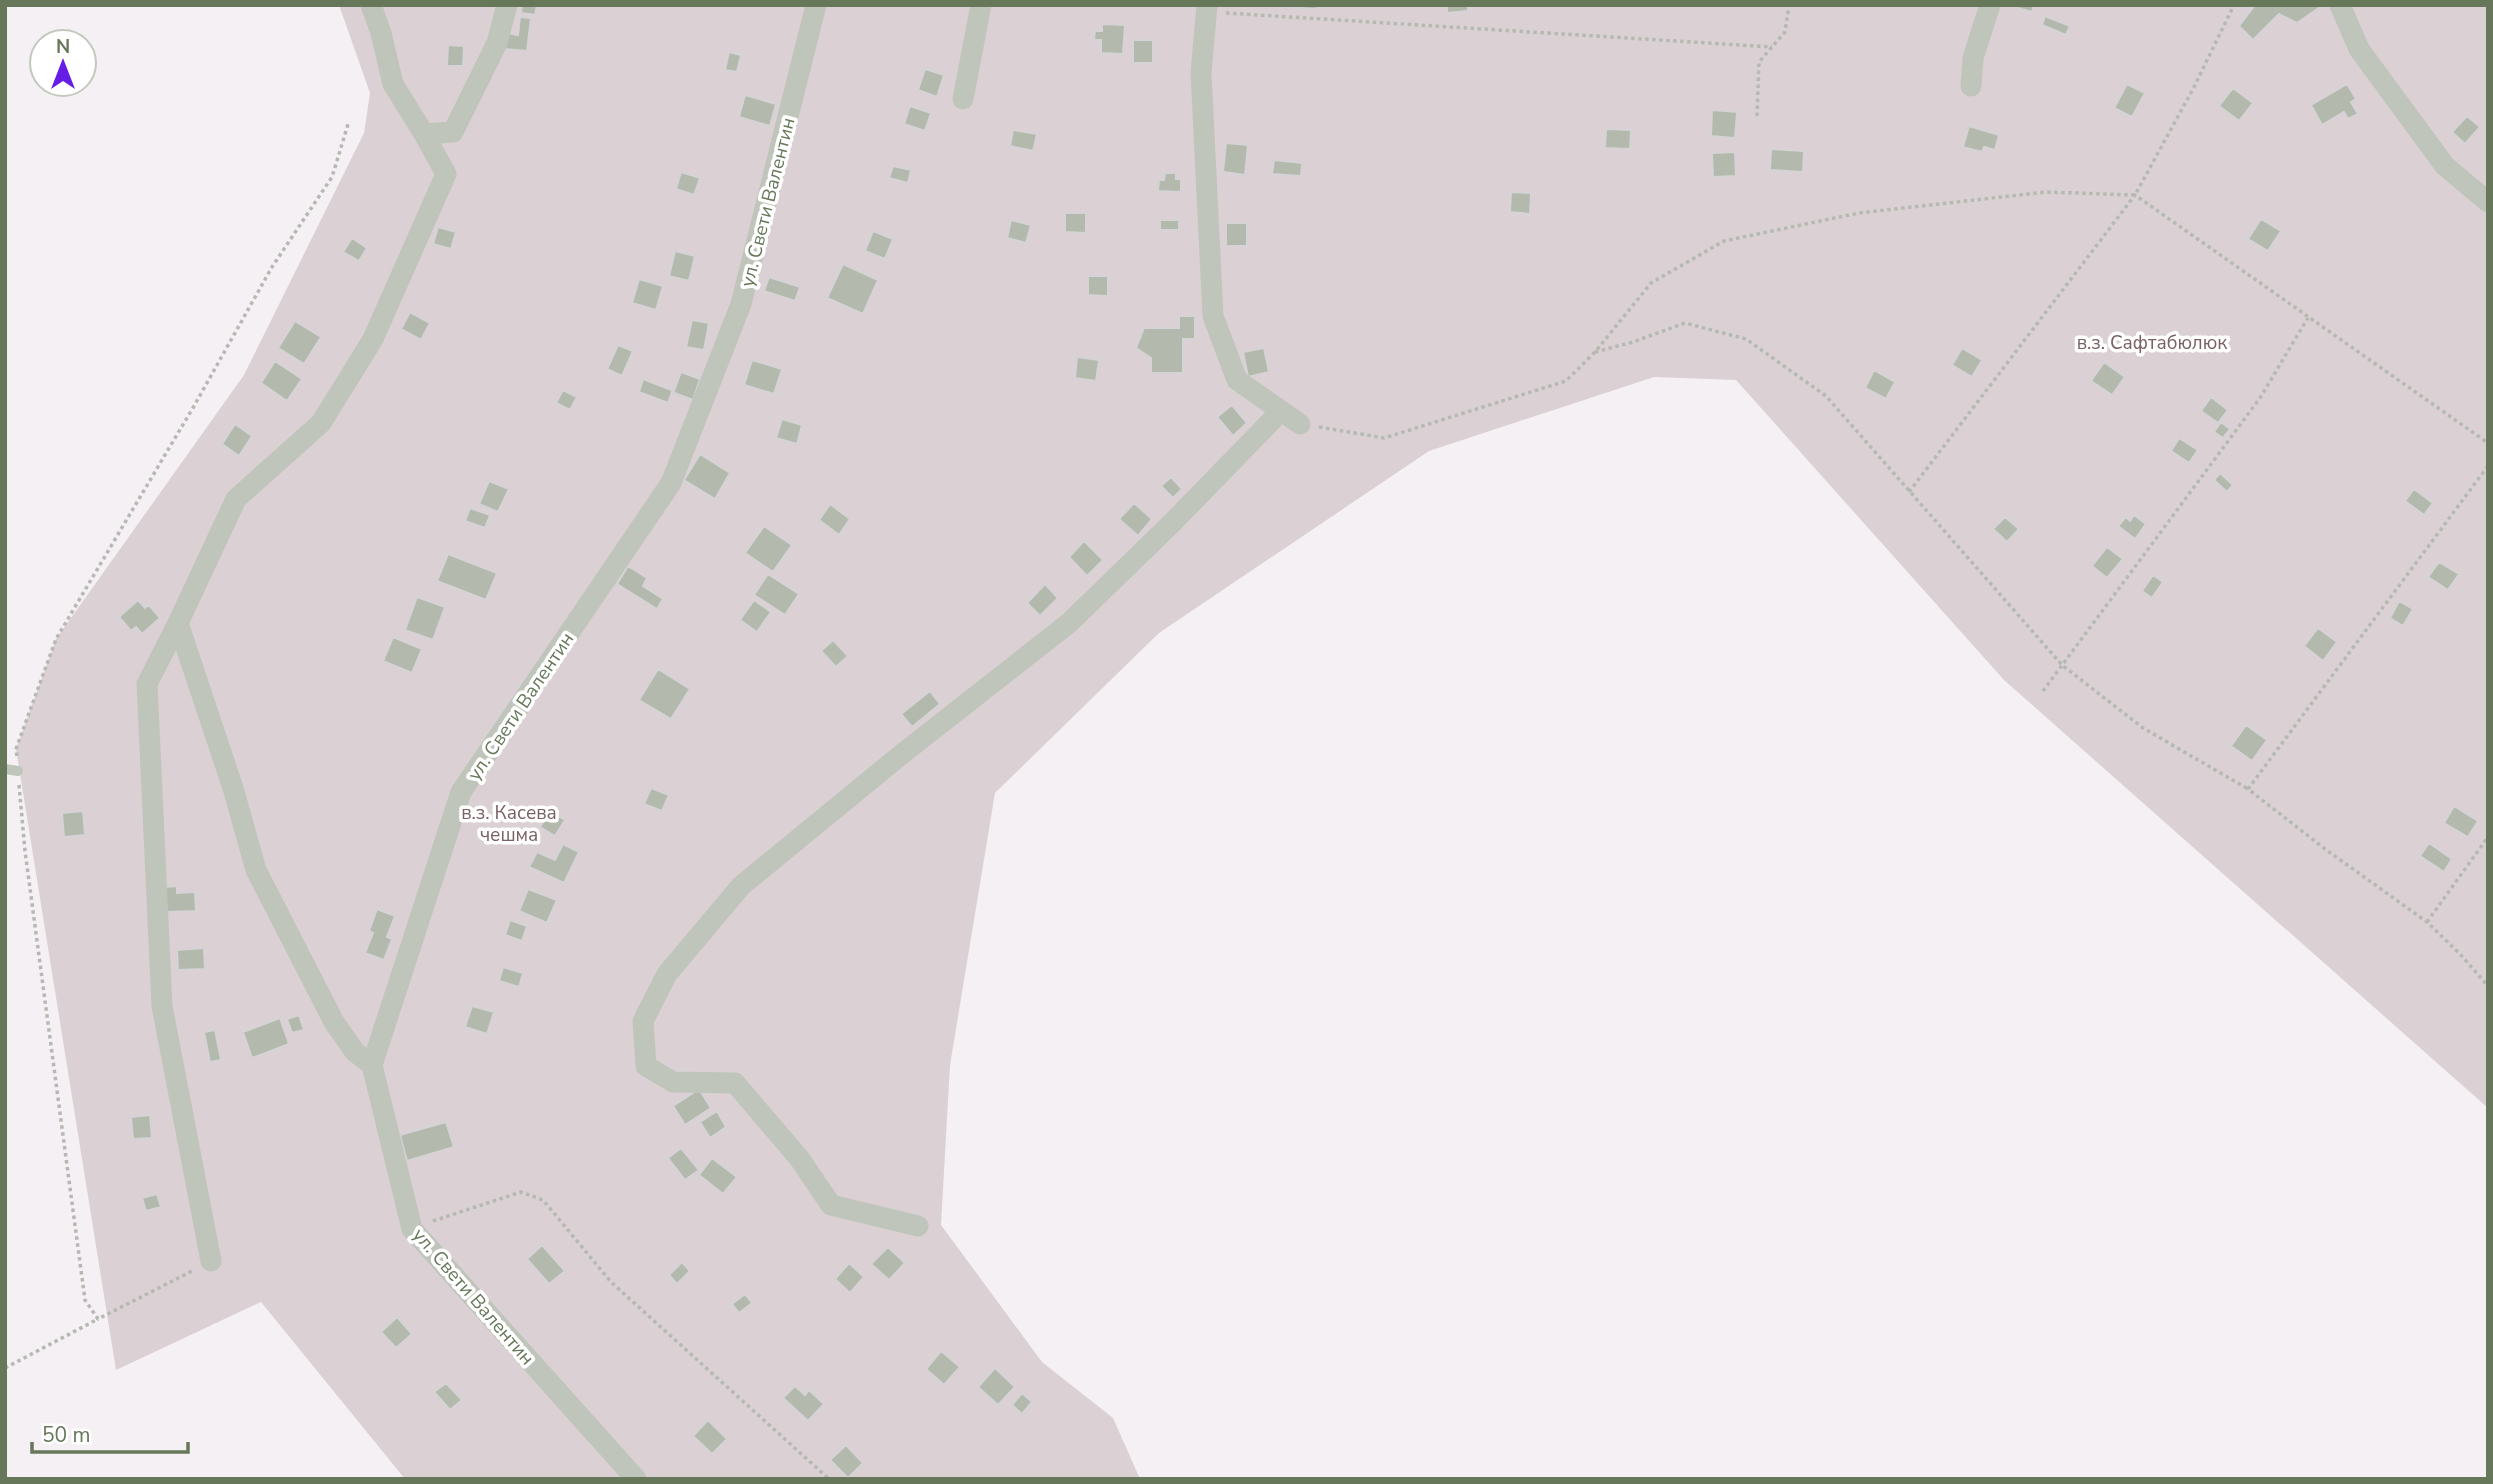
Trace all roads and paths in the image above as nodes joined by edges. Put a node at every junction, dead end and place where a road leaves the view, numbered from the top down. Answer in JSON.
{"nodes":[{"id":1,"x":371,"y":5,"type":"edge"},
{"id":2,"x":507,"y":5,"type":"edge"},
{"id":3,"x":817,"y":5,"type":"edge"},
{"id":4,"x":981,"y":5,"type":"edge"},
{"id":5,"x":1789,"y":5,"type":"edge"},
{"id":6,"x":1990,"y":5,"type":"edge"},
{"id":7,"x":2234,"y":5,"type":"edge"},
{"id":8,"x":2340,"y":5,"type":"edge"},
{"id":9,"x":1207,"y":9,"type":"edge"},
{"id":10,"x":1772,"y":47,"type":"junction"},
{"id":11,"x":1971,"y":86,"type":"dead end"},
{"id":12,"x":963,"y":99,"type":"dead end"},
{"id":13,"x":1757,"y":116,"type":"dead end"},
{"id":14,"x":349,"y":121,"type":"dead end"},
{"id":15,"x":424,"y":134,"type":"junction"},
{"id":16,"x":2135,"y":195,"type":"junction"},
{"id":17,"x":2488,"y":202,"type":"edge"},
{"id":18,"x":2309,"y":316,"type":"junction"},
{"id":19,"x":1595,"y":352,"type":"junction"},
{"id":20,"x":1281,"y":411,"type":"junction"},
{"id":21,"x":1300,"y":424,"type":"joint"},
{"id":22,"x":2488,"y":443,"type":"edge"},
{"id":23,"x":2488,"y":466,"type":"edge"},
{"id":24,"x":1909,"y":492,"type":"junction"},
{"id":25,"x":178,"y":623,"type":"junction"},
{"id":26,"x":2062,"y":665,"type":"junction"},
{"id":27,"x":2043,"y":691,"type":"dead end"},
{"id":28,"x":5,"y":769,"type":"edge"},
{"id":29,"x":18,"y":771,"type":"junction"},
{"id":30,"x":2248,"y":789,"type":"junction"},
{"id":31,"x":2488,"y":837,"type":"edge"},
{"id":32,"x":2427,"y":922,"type":"junction"},
{"id":33,"x":2488,"y":986,"type":"edge"},
{"id":34,"x":372,"y":1065,"type":"junction"},
{"id":35,"x":918,"y":1226,"type":"dead end"},
{"id":36,"x":412,"y":1228,"type":"junction"},
{"id":37,"x":211,"y":1261,"type":"joint"},
{"id":38,"x":98,"y":1319,"type":"junction"},
{"id":39,"x":5,"y":1368,"type":"edge"},
{"id":40,"x":636,"y":1479,"type":"edge"},
{"id":41,"x":829,"y":1479,"type":"edge"}],
"edges":[{"from":1,"to":15,"type":"street"},
{"from":2,"to":15,"type":"street"},
{"from":3,"to":34,"type":"street","name":"ул. Свети Валентин"},
{"from":4,"to":12,"type":"street"},
{"from":5,"to":10,"type":"path"},
{"from":6,"to":11,"type":"street"},
{"from":7,"to":16,"type":"path"},
{"from":8,"to":17,"type":"street"},
{"from":9,"to":10,"type":"path"},
{"from":9,"to":20,"type":"street"},
{"from":10,"to":13,"type":"path"},
{"from":14,"to":29,"type":"path"},
{"from":15,"to":25,"type":"street"},
{"from":16,"to":18,"type":"path"},
{"from":16,"to":19,"type":"path"},
{"from":16,"to":24,"type":"path"},
{"from":18,"to":22,"type":"path"},
{"from":18,"to":26,"type":"path"},
{"from":19,"to":21,"type":"path"},
{"from":19,"to":24,"type":"path"},
{"from":20,"to":21,"type":"street"},
{"from":20,"to":35,"type":"street"},
{"from":23,"to":30,"type":"path"},
{"from":24,"to":26,"type":"path"},
{"from":25,"to":34,"type":"street"},
{"from":25,"to":37,"type":"street"},
{"from":26,"to":27,"type":"path"},
{"from":26,"to":30,"type":"path"},
{"from":28,"to":29,"type":"lane"},
{"from":29,"to":38,"type":"path"},
{"from":30,"to":32,"type":"path"},
{"from":31,"to":32,"type":"path"},
{"from":32,"to":33,"type":"path"},
{"from":34,"to":36,"type":"street","name":"ул. Свети Валентин"},
{"from":36,"to":40,"type":"street","name":"ул. Свети Валентин"},
{"from":36,"to":41,"type":"path"},
{"from":37,"to":38,"type":"path"},
{"from":38,"to":39,"type":"path"}]}
